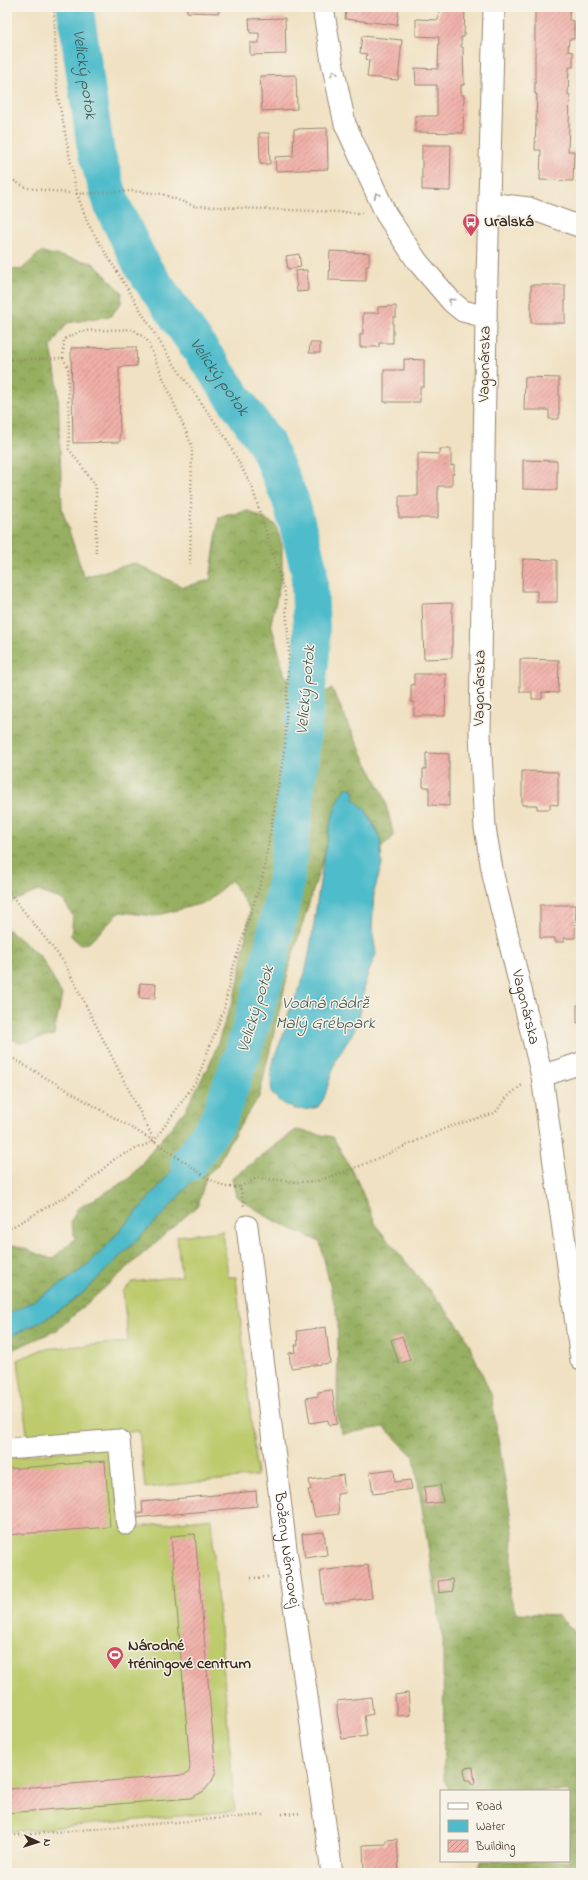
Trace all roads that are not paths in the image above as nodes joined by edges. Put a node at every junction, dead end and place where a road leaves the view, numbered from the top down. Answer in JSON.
{"nodes":[{"id":1,"x":323,"y":7,"type":"edge"},
{"id":2,"x":494,"y":7,"type":"edge"},
{"id":3,"x":489,"y":203,"type":"junction"},
{"id":4,"x":581,"y":227,"type":"edge"},
{"id":5,"x":486,"y":317,"type":"junction"},
{"id":6,"x":581,"y":1063,"type":"edge"},
{"id":7,"x":533,"y":1080,"type":"junction"},
{"id":8,"x":247,"y":1226,"type":"road end"},
{"id":9,"x":581,"y":1360,"type":"edge"},
{"id":10,"x":7,"y":1449,"type":"edge"},
{"id":11,"x":127,"y":1524,"type":"dead end"},
{"id":12,"x":332,"y":1873,"type":"edge"}],
"edges":[{"from":5,"to":1,"type":"street","one_way":true},
{"from":2,"to":3,"type":"street","name":"Vagonárska"},
{"from":3,"to":4,"type":"street"},
{"from":3,"to":5,"type":"street","name":"Vagonárska"},
{"from":5,"to":7,"type":"street","name":"Vagonárska"},
{"from":6,"to":7,"type":"street"},
{"from":7,"to":9,"type":"street","name":"Vagonárska"},
{"from":8,"to":12,"type":"street","name":"Boženy Němcovej"},
{"from":10,"to":11,"type":"street"}]}
